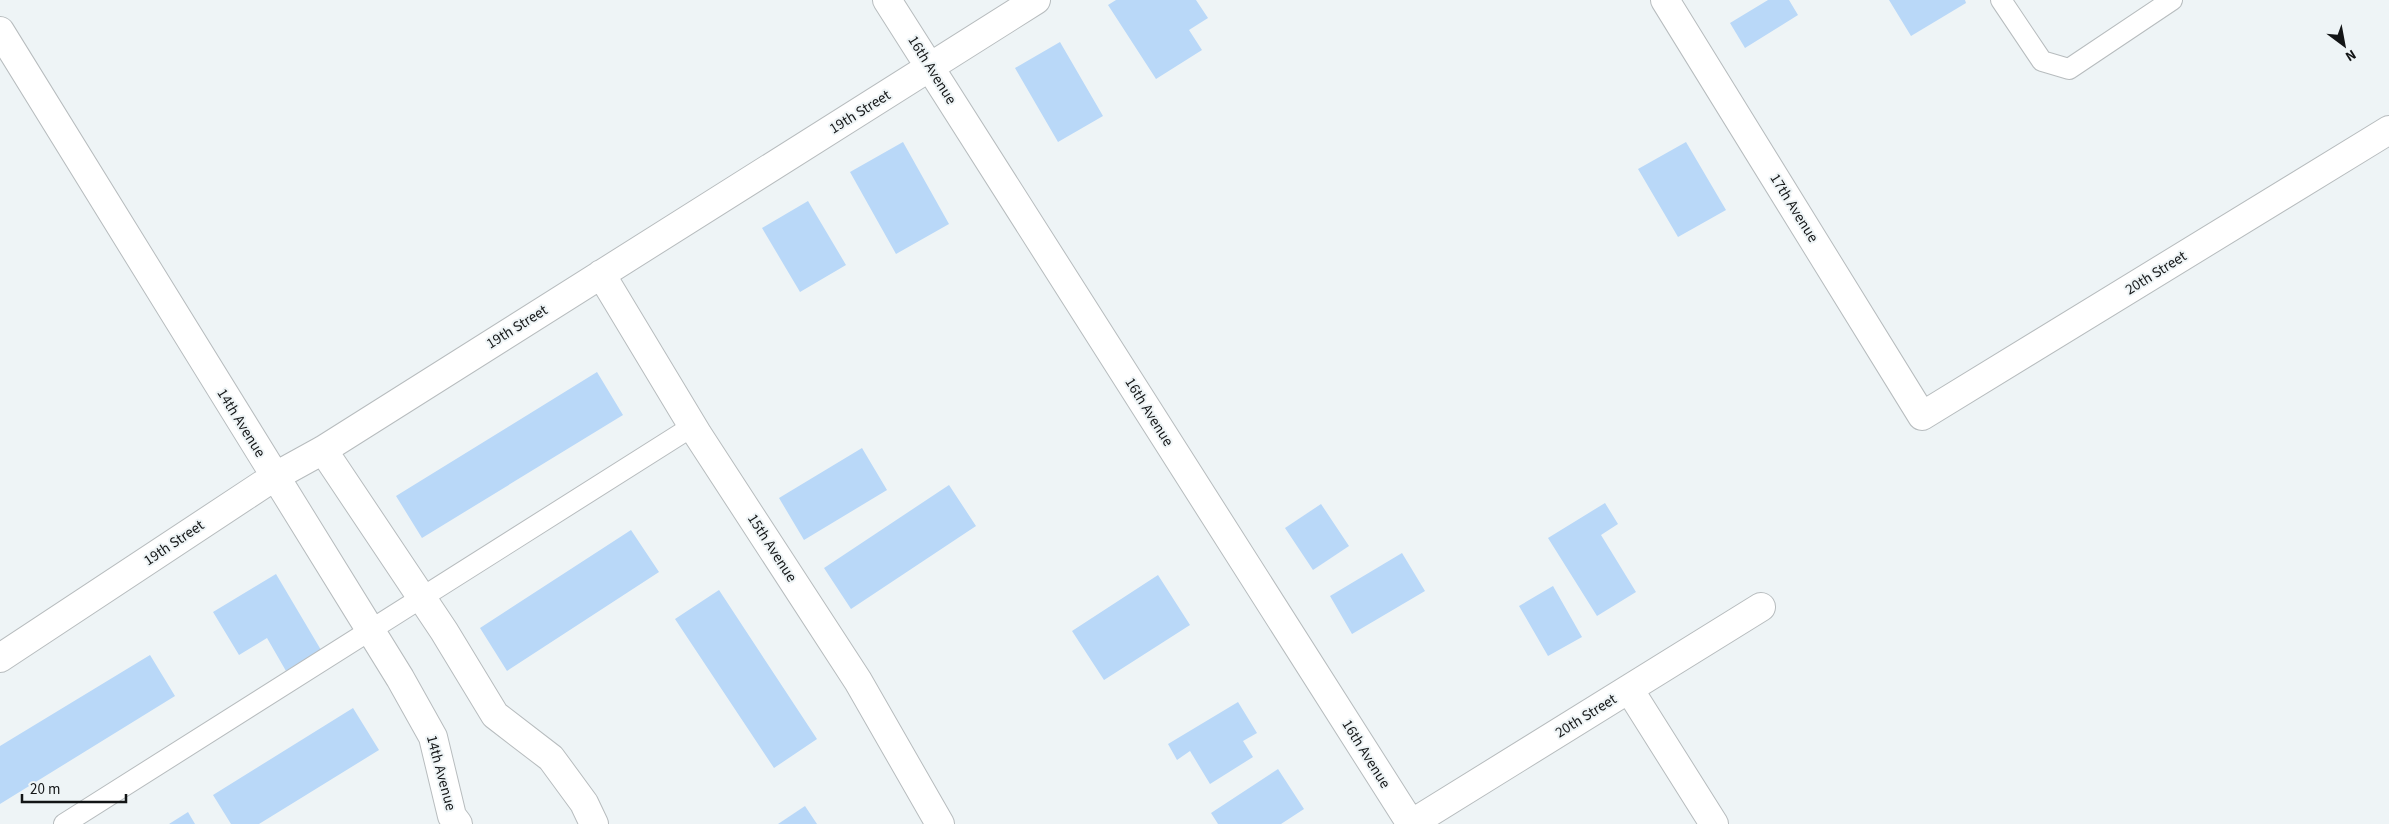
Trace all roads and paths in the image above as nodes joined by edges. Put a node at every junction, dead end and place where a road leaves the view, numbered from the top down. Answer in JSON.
{"nodes":[{"id":1,"x":888,"y":0,"type":"edge"},
{"id":2,"x":1036,"y":0,"type":"edge"},
{"id":3,"x":1665,"y":0,"type":"edge"},
{"id":4,"x":2172,"y":0,"type":"edge"},
{"id":5,"x":2003,"y":1,"type":"edge"},
{"id":6,"x":0,"y":31,"type":"edge"},
{"id":7,"x":930,"y":68,"type":"junction"},
{"id":8,"x":2389,"y":130,"type":"edge"},
{"id":9,"x":600,"y":274,"type":"junction"},
{"id":10,"x":1922,"y":416,"type":"joint"},
{"id":11,"x":693,"y":426,"type":"junction"},
{"id":12,"x":323,"y":450,"type":"junction"},
{"id":13,"x":274,"y":476,"type":"junction"},
{"id":14,"x":421,"y":597,"type":"junction"},
{"id":15,"x":1761,"y":607,"type":"dead end"},
{"id":16,"x":370,"y":630,"type":"junction"},
{"id":17,"x":0,"y":658,"type":"edge"},
{"id":18,"x":1629,"y":689,"type":"junction"},
{"id":19,"x":64,"y":824,"type":"edge"},
{"id":20,"x":458,"y":824,"type":"edge"},
{"id":21,"x":594,"y":824,"type":"edge"},
{"id":22,"x":940,"y":824,"type":"edge"},
{"id":23,"x":1411,"y":824,"type":"edge"},
{"id":24,"x":1714,"y":824,"type":"edge"}],
"edges":[{"from":1,"to":7,"type":"street","name":"16th Avenue"},
{"from":2,"to":7,"type":"street","name":"19th Street"},
{"from":3,"to":10,"type":"street","name":"17th Avenue"},
{"from":4,"to":5,"type":"lane"},
{"from":6,"to":13,"type":"street","name":"14th Avenue"},
{"from":7,"to":9,"type":"street","name":"19th Street"},
{"from":7,"to":23,"type":"street","name":"16th Avenue"},
{"from":8,"to":10,"type":"street","name":"20th Street"},
{"from":9,"to":11,"type":"street","name":"15th Avenue"},
{"from":9,"to":12,"type":"street","name":"19th Street"},
{"from":11,"to":14,"type":"lane"},
{"from":11,"to":22,"type":"street","name":"15th Avenue"},
{"from":12,"to":13,"type":"street","name":"19th Street"},
{"from":12,"to":14,"type":"street"},
{"from":13,"to":16,"type":"street","name":"14th Avenue"},
{"from":13,"to":17,"type":"street","name":"19th Street"},
{"from":14,"to":16,"type":"lane"},
{"from":14,"to":21,"type":"street"},
{"from":15,"to":18,"type":"street","name":"20th Street"},
{"from":16,"to":19,"type":"lane"},
{"from":16,"to":20,"type":"street","name":"14th Avenue"},
{"from":18,"to":23,"type":"street","name":"20th Street"},
{"from":18,"to":24,"type":"street"}]}
